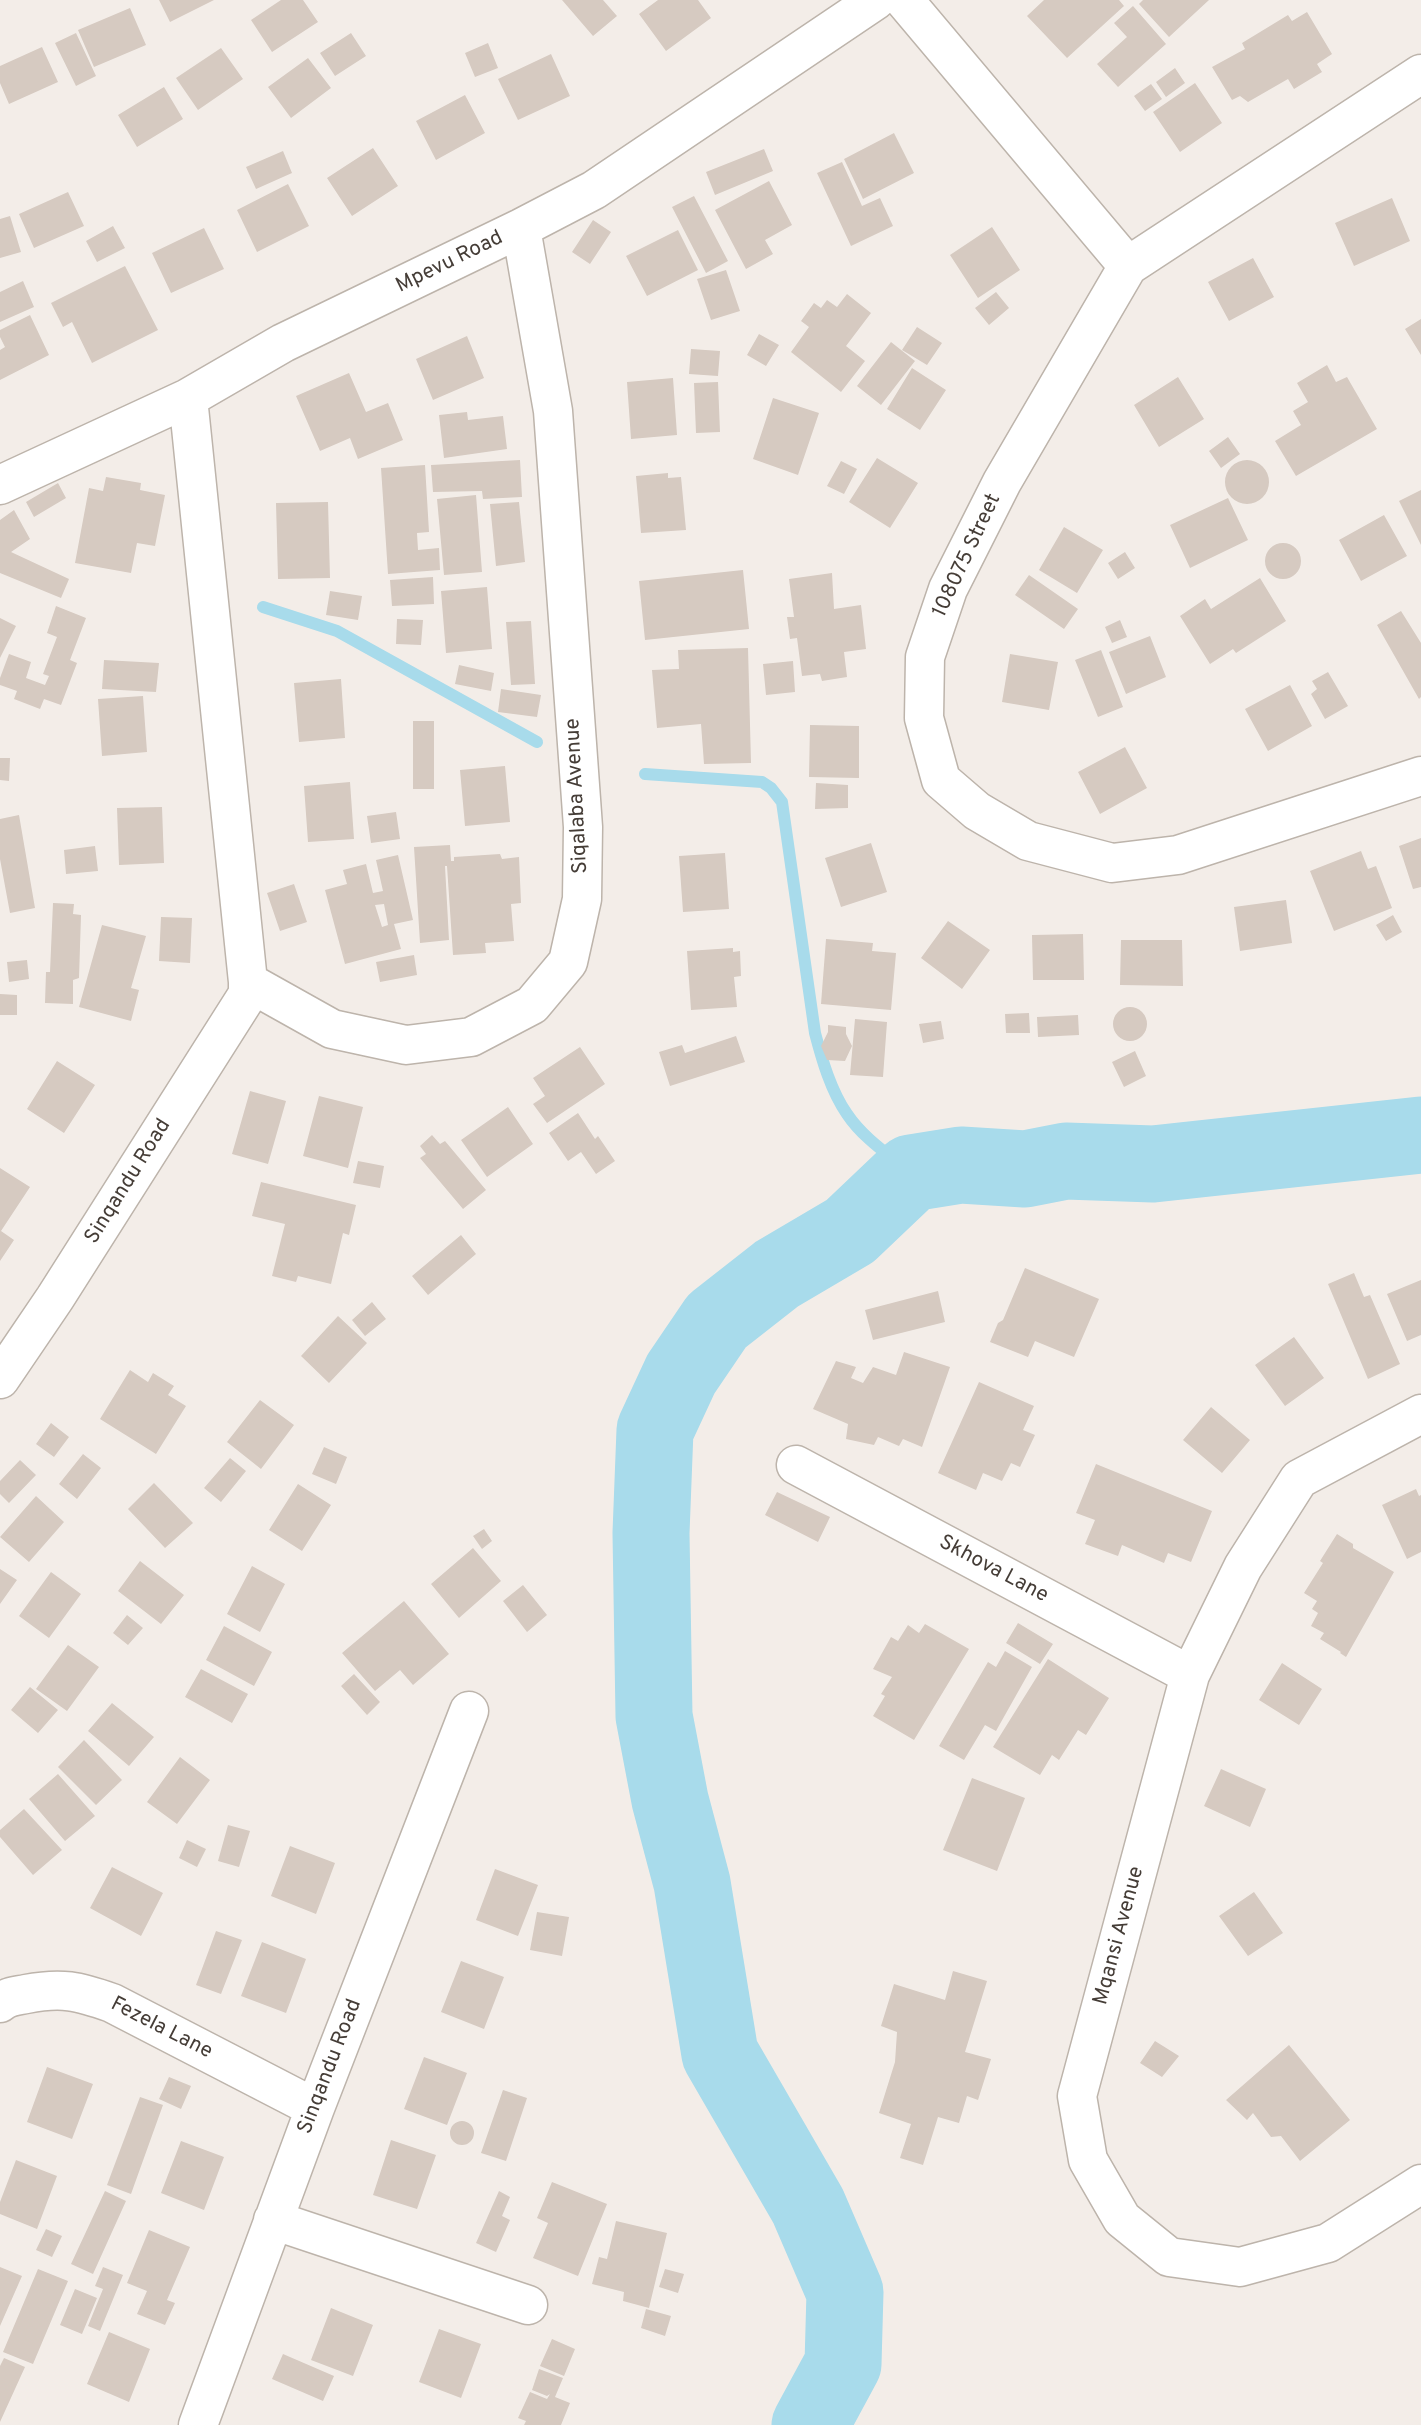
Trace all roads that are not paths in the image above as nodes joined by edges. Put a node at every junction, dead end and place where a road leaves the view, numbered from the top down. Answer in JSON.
{"nodes":[{"id":1,"x":876,"y":0,"type":"edge"},
{"id":2,"x":904,"y":0,"type":"edge"},
{"id":3,"x":1421,"y":74,"type":"edge"},
{"id":4,"x":522,"y":228,"type":"junction"},
{"id":5,"x":1128,"y":266,"type":"junction"},
{"id":6,"x":188,"y":398,"type":"junction"},
{"id":7,"x":0,"y":485,"type":"edge"},
{"id":8,"x":1421,"y":776,"type":"edge"},
{"id":9,"x":248,"y":982,"type":"junction"},
{"id":10,"x":0,"y":1380,"type":"edge"},
{"id":11,"x":1421,"y":1415,"type":"edge"},
{"id":12,"x":796,"y":1465,"type":"dead end"},
{"id":13,"x":1190,"y":1675,"type":"junction"},
{"id":14,"x":469,"y":1711,"type":"dead end"},
{"id":15,"x":0,"y":2003,"type":"edge"},
{"id":16,"x":314,"y":2108,"type":"junction"},
{"id":17,"x":1421,"y":2184,"type":"edge"},
{"id":18,"x":273,"y":2220,"type":"junction"},
{"id":19,"x":528,"y":2305,"type":"dead end"},
{"id":20,"x":198,"y":2425,"type":"edge"}],
"edges":[{"from":1,"to":4,"type":"street","name":"Mpevu Road"},
{"from":2,"to":5,"type":"street"},
{"from":3,"to":5,"type":"street","name":"108075 Street"},
{"from":4,"to":6,"type":"street","name":"Mpevu Road"},
{"from":4,"to":9,"type":"street","name":"Siqalaba Avenue"},
{"from":5,"to":8,"type":"street","name":"108075 Street"},
{"from":6,"to":7,"type":"street","name":"Mpevu Road"},
{"from":6,"to":9,"type":"street"},
{"from":9,"to":10,"type":"street","name":"Sinqandu Road"},
{"from":11,"to":13,"type":"street","name":"Mqansi Avenue"},
{"from":12,"to":13,"type":"street","name":"Skhova Lane"},
{"from":13,"to":17,"type":"street","name":"Mqansi Avenue"},
{"from":14,"to":16,"type":"street","name":"Sinqandu Road"},
{"from":15,"to":16,"type":"street","name":"Fezela Lane"},
{"from":16,"to":18,"type":"street","name":"Sinqandu Road"},
{"from":18,"to":19,"type":"street"},
{"from":18,"to":20,"type":"street","name":"Sinqandu Road"}]}
